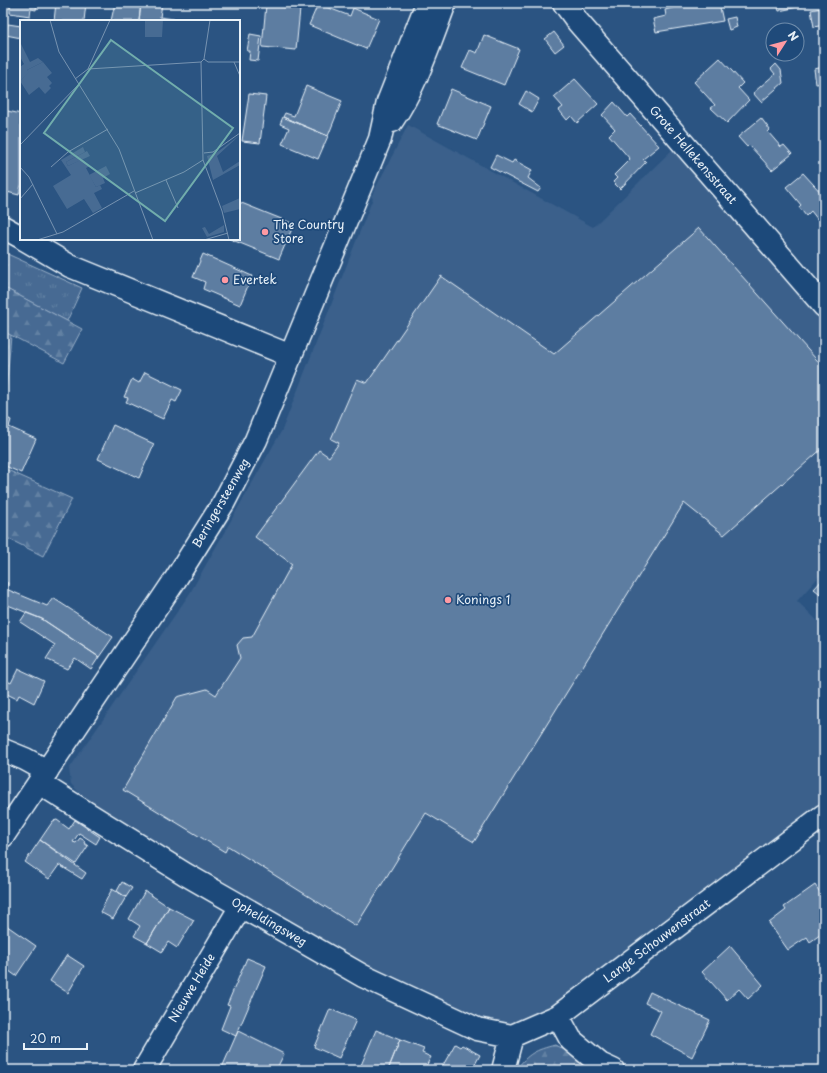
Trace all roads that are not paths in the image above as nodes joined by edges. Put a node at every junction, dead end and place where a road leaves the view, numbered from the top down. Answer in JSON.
{"nodes":[{"id":1,"x":427,"y":3,"type":"edge"},
{"id":2,"x":445,"y":3,"type":"edge"},
{"id":3,"x":564,"y":3,"type":"edge"},
{"id":4,"x":380,"y":139,"type":"junction"},
{"id":5,"x":3,"y":227,"type":"edge"},
{"id":6,"x":20,"y":236,"type":"edge"},
{"id":7,"x":26,"y":240,"type":"edge"},
{"id":8,"x":824,"y":306,"type":"edge"},
{"id":9,"x":291,"y":356,"type":"junction"},
{"id":10,"x":3,"y":750,"type":"edge"},
{"id":11,"x":43,"y":777,"type":"junction"},
{"id":12,"x":824,"y":815,"type":"edge"},
{"id":13,"x":3,"y":836,"type":"edge"},
{"id":14,"x":241,"y":906,"type":"junction"},
{"id":15,"x":558,"y":1016,"type":"junction"},
{"id":16,"x":512,"y":1036,"type":"junction"},
{"id":17,"x":144,"y":1070,"type":"edge"},
{"id":18,"x":503,"y":1070,"type":"edge"},
{"id":19,"x":613,"y":1070,"type":"edge"}],
"edges":[{"from":1,"to":4,"type":"street","name":"Beringersteenweg"},
{"from":2,"to":4,"type":"street","name":"Beringersteenweg"},
{"from":3,"to":8,"type":"street","name":"Grote Hellekensstraat"},
{"from":4,"to":9,"type":"street","name":"Beringersteenweg"},
{"from":5,"to":6,"type":"street"},
{"from":7,"to":9,"type":"street"},
{"from":9,"to":11,"type":"street","name":"Beringersteenweg"},
{"from":10,"to":11,"type":"street","name":"Opheldingsweg"},
{"from":11,"to":13,"type":"street","name":"Beringersteenweg"},
{"from":11,"to":14,"type":"street","name":"Opheldingsweg"},
{"from":12,"to":15,"type":"street","name":"Lange Schouwenstraat"},
{"from":14,"to":16,"type":"street","name":"Opheldingsweg"},
{"from":14,"to":17,"type":"street","name":"Nieuwe Heide"},
{"from":15,"to":16,"type":"street","name":"Lange Schouwenstraat"},
{"from":15,"to":19,"type":"street"},
{"from":16,"to":18,"type":"street"}]}
